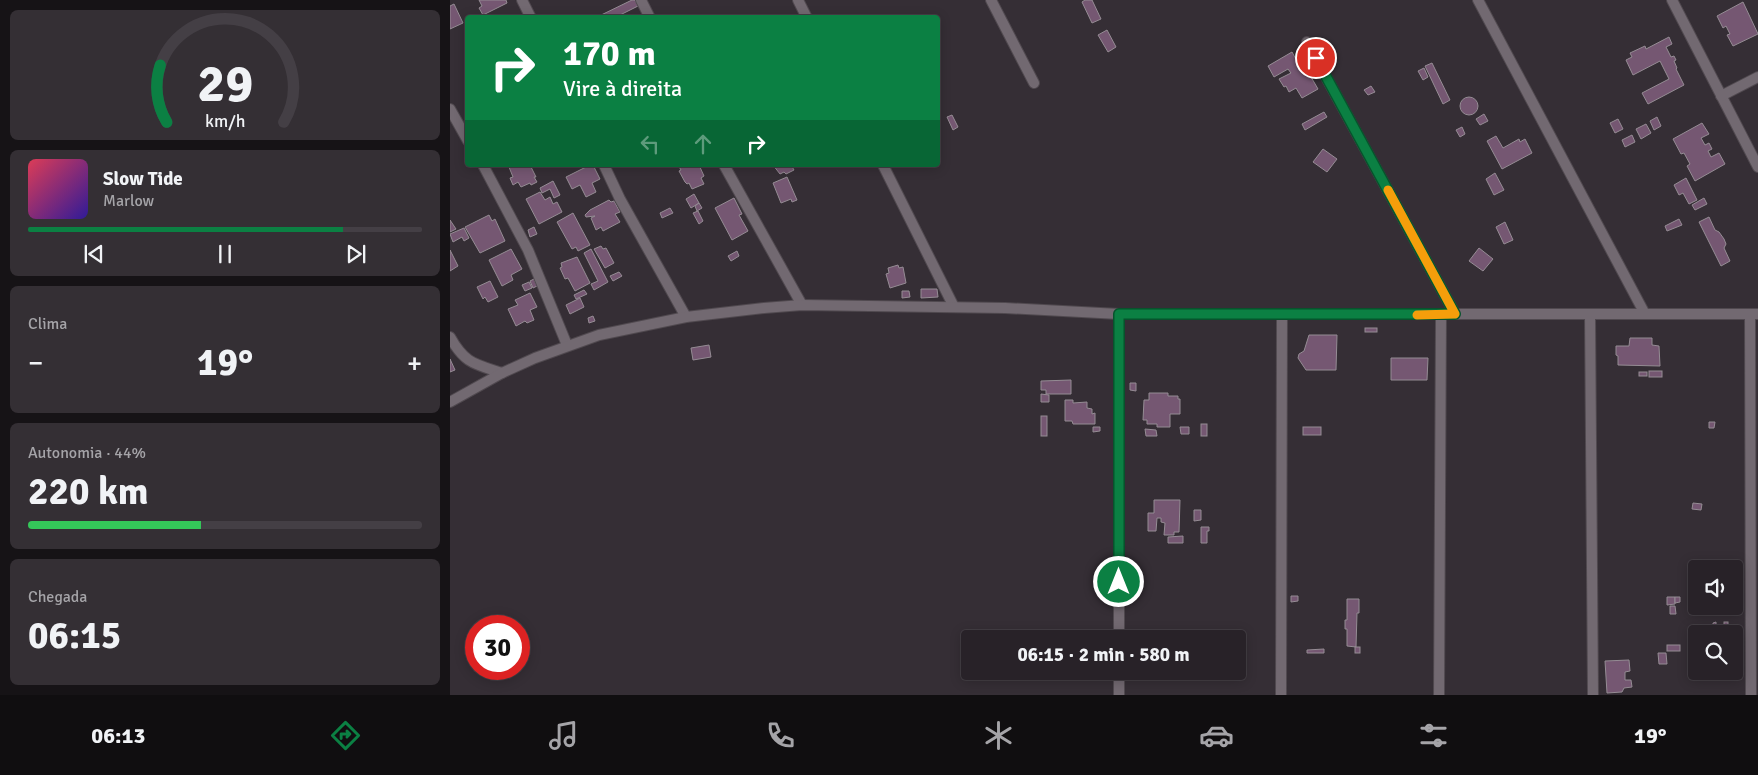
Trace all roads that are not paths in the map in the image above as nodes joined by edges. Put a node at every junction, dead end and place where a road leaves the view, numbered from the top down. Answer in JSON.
{"nodes":[{"id":1,"x":522,"y":0,"type":"edge"},
{"id":2,"x":641,"y":0,"type":"edge"},
{"id":3,"x":798,"y":0,"type":"edge"},
{"id":4,"x":990,"y":0,"type":"edge"},
{"id":5,"x":1478,"y":0,"type":"edge"},
{"id":6,"x":1672,"y":0,"type":"edge"},
{"id":7,"x":530,"y":15,"type":"edge"},
{"id":8,"x":648,"y":15,"type":"edge"},
{"id":9,"x":806,"y":15,"type":"edge"},
{"id":10,"x":1307,"y":42,"type":"dead end"},
{"id":11,"x":1758,"y":77,"type":"edge"},
{"id":12,"x":1034,"y":83,"type":"dead end"},
{"id":13,"x":1721,"y":96,"type":"junction"},
{"id":14,"x":450,"y":109,"type":"edge"},
{"id":15,"x":465,"y":136,"type":"edge"},
{"id":16,"x":483,"y":167,"type":"edge"},
{"id":17,"x":605,"y":167,"type":"edge"},
{"id":18,"x":725,"y":167,"type":"edge"},
{"id":19,"x":884,"y":167,"type":"edge"},
{"id":20,"x":1758,"y":167,"type":"edge"},
{"id":21,"x":802,"y":305,"type":"junction"},
{"id":22,"x":954,"y":307,"type":"junction"},
{"id":23,"x":1119,"y":314,"type":"junction"},
{"id":24,"x":1282,"y":314,"type":"junction"},
{"id":25,"x":1455,"y":314,"type":"junction"},
{"id":26,"x":1590,"y":314,"type":"junction"},
{"id":27,"x":1645,"y":314,"type":"junction"},
{"id":28,"x":1754,"y":314,"type":"edge"},
{"id":29,"x":1441,"y":315,"type":"junction"},
{"id":30,"x":686,"y":317,"type":"junction"},
{"id":31,"x":451,"y":343,"type":"edge"},
{"id":32,"x":567,"y":345,"type":"junction"},
{"id":33,"x":502,"y":373,"type":"junction"},
{"id":34,"x":450,"y":402,"type":"edge"},
{"id":35,"x":1119,"y":630,"type":"edge"},
{"id":36,"x":1119,"y":680,"type":"edge"},
{"id":37,"x":1119,"y":695,"type":"edge"},
{"id":38,"x":1280,"y":695,"type":"edge"},
{"id":39,"x":1439,"y":695,"type":"edge"},
{"id":40,"x":1592,"y":695,"type":"edge"},
{"id":41,"x":1751,"y":695,"type":"edge"}],
"edges":[{"from":1,"to":7,"type":"street"},
{"from":2,"to":8,"type":"street"},
{"from":3,"to":9,"type":"street"},
{"from":4,"to":12,"type":"street"},
{"from":5,"to":27,"type":"street"},
{"from":6,"to":13,"type":"street"},
{"from":10,"to":25,"type":"street"},
{"from":11,"to":13,"type":"street"},
{"from":13,"to":20,"type":"street"},
{"from":14,"to":15,"type":"street"},
{"from":16,"to":32,"type":"street"},
{"from":17,"to":30,"type":"street"},
{"from":18,"to":21,"type":"street"},
{"from":19,"to":22,"type":"street"},
{"from":21,"to":22,"type":"street"},
{"from":21,"to":30,"type":"street"},
{"from":22,"to":23,"type":"street"},
{"from":23,"to":24,"type":"street"},
{"from":23,"to":35,"type":"street"},
{"from":24,"to":29,"type":"street"},
{"from":24,"to":38,"type":"street"},
{"from":25,"to":26,"type":"street"},
{"from":25,"to":29,"type":"street"},
{"from":26,"to":27,"type":"street"},
{"from":26,"to":40,"type":"street"},
{"from":27,"to":28,"type":"street"},
{"from":28,"to":41,"type":"street"},
{"from":29,"to":39,"type":"street"},
{"from":30,"to":32,"type":"street"},
{"from":31,"to":33,"type":"street"},
{"from":32,"to":33,"type":"street"},
{"from":33,"to":34,"type":"street"},
{"from":36,"to":37,"type":"street"}]}
